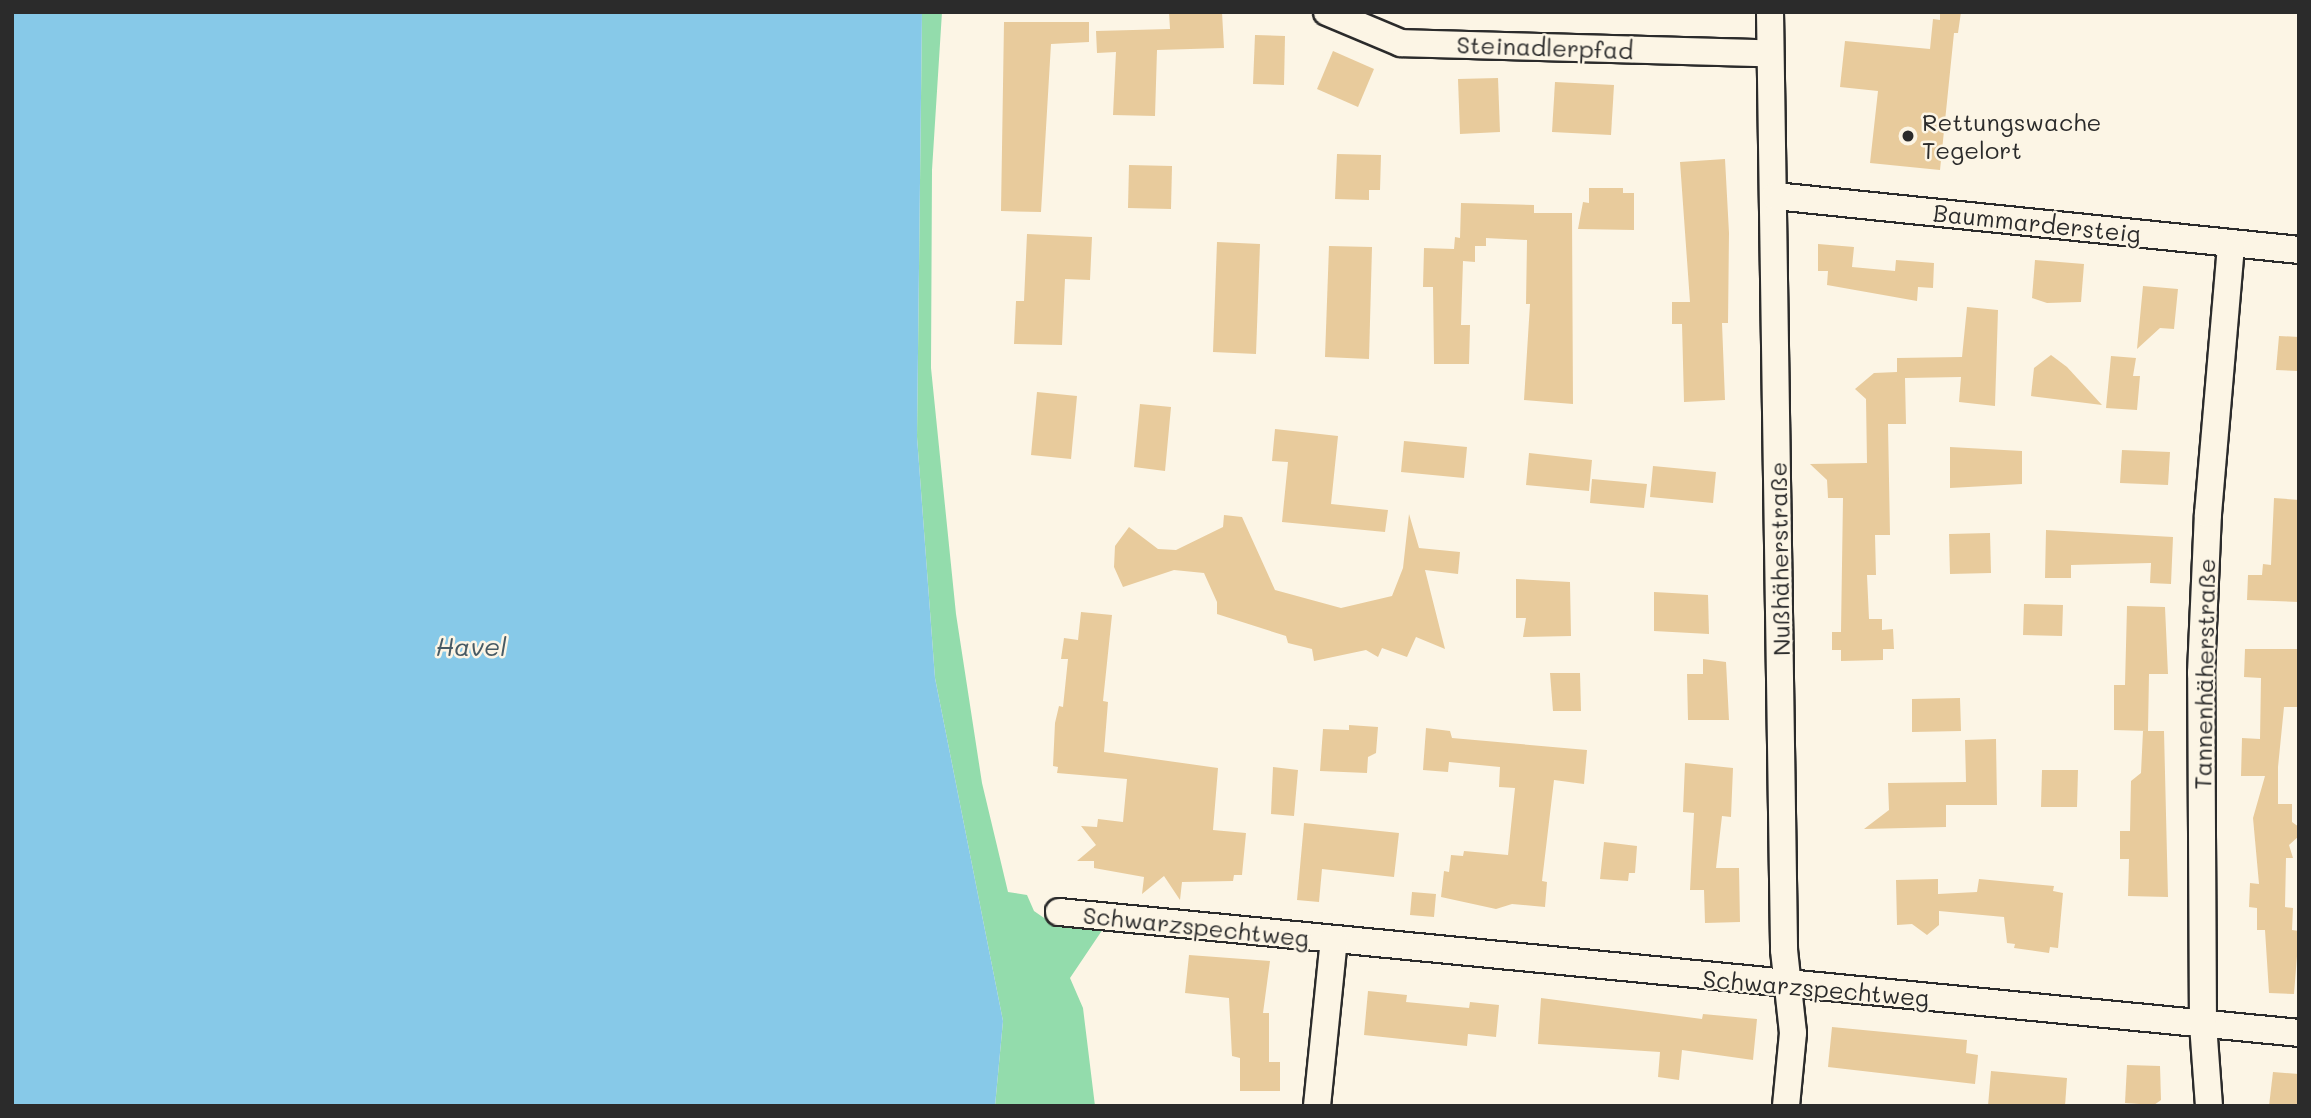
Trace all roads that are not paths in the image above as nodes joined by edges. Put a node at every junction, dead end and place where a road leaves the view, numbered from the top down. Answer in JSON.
{"nodes":[{"id":1,"x":1327,"y":12,"type":"edge"},
{"id":2,"x":1770,"y":12,"type":"edge"},
{"id":3,"x":1769,"y":53,"type":"junction"},
{"id":4,"x":1776,"y":196,"type":"junction"},
{"id":5,"x":2231,"y":243,"type":"junction"},
{"id":6,"x":2299,"y":250,"type":"edge"},
{"id":7,"x":1059,"y":912,"type":"dead end"},
{"id":8,"x":1334,"y":940,"type":"junction"},
{"id":9,"x":1788,"y":986,"type":"junction"},
{"id":10,"x":2203,"y":1024,"type":"junction"},
{"id":11,"x":2299,"y":1033,"type":"edge"},
{"id":12,"x":1317,"y":1106,"type":"edge"},
{"id":13,"x":1786,"y":1106,"type":"edge"},
{"id":14,"x":2209,"y":1106,"type":"edge"}],
"edges":[{"from":1,"to":3,"type":"street","name":"Steinadlerpfad"},
{"from":2,"to":3,"type":"street","name":"Nußhäherstraße"},
{"from":3,"to":4,"type":"street","name":"Nußhäherstraße"},
{"from":4,"to":5,"type":"street","name":"Baummardersteig"},
{"from":4,"to":9,"type":"street","name":"Nußhäherstraße"},
{"from":5,"to":6,"type":"street","name":"Baummardersteig"},
{"from":5,"to":10,"type":"street","name":"Tannenhäherstraße"},
{"from":7,"to":8,"type":"street","name":"Schwarzspechtweg"},
{"from":8,"to":9,"type":"street","name":"Schwarzspechtweg"},
{"from":8,"to":12,"type":"street","name":"Schwarzspechtweg"},
{"from":9,"to":10,"type":"street","name":"Schwarzspechtweg"},
{"from":9,"to":13,"type":"street","name":"Nußhäherstraße"},
{"from":10,"to":11,"type":"street","name":"Schwarzspechtweg"},
{"from":10,"to":14,"type":"street","name":"Tannenhäherstraße"}]}
